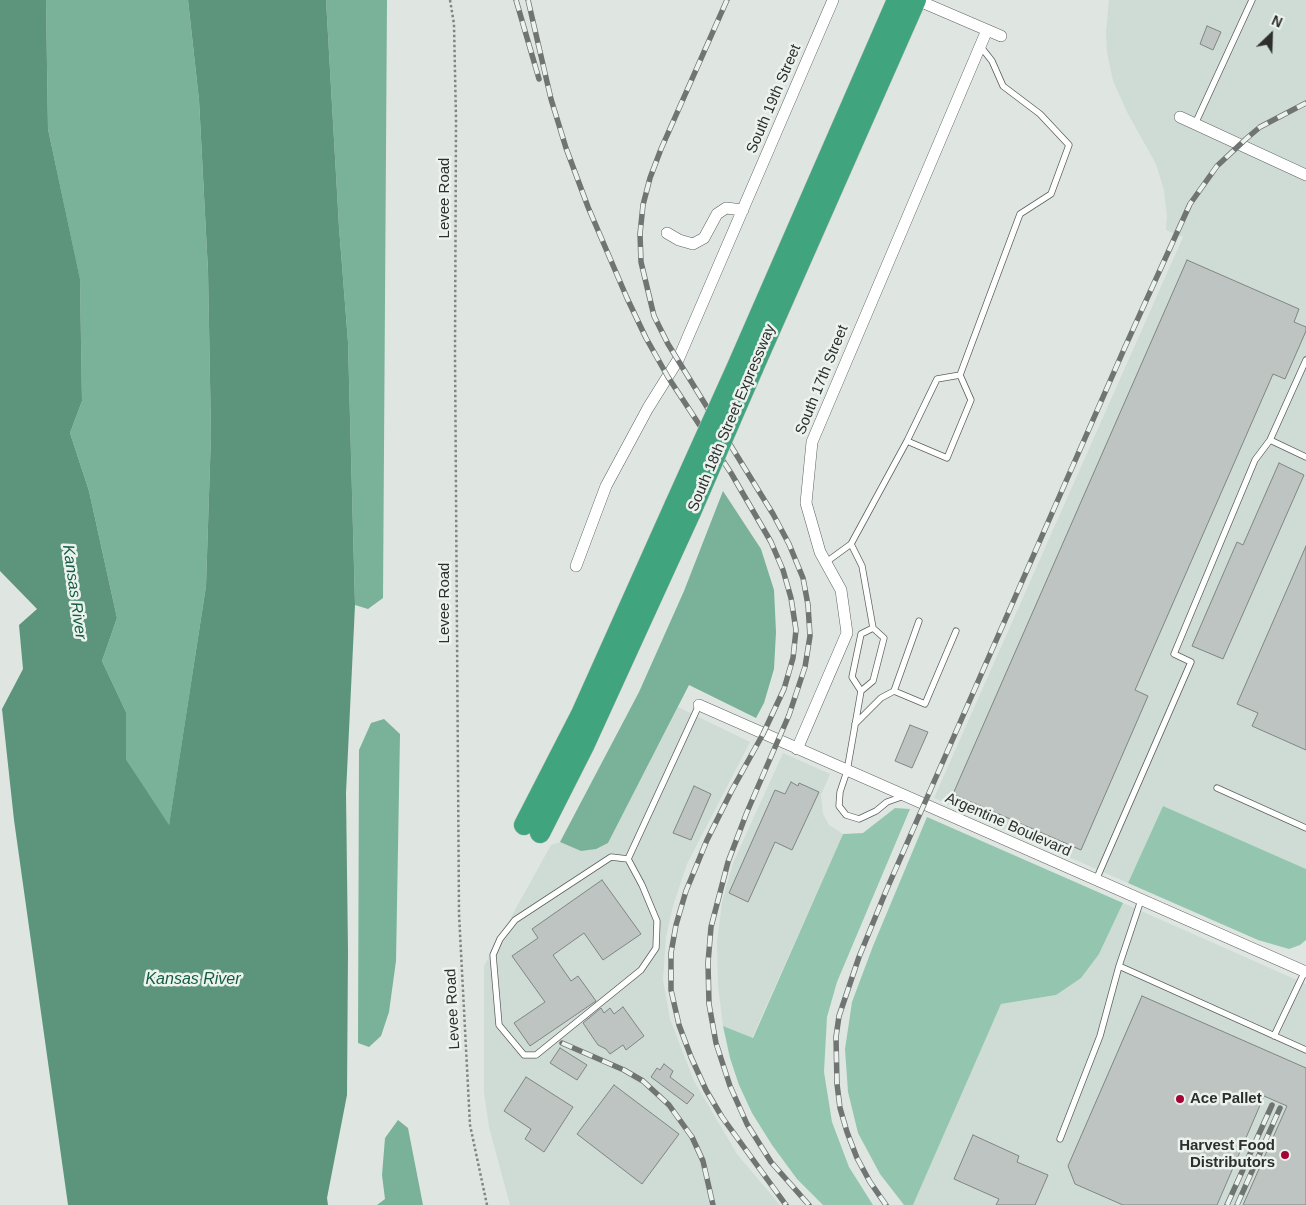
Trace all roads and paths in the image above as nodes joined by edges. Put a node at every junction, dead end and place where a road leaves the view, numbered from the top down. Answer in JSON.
{"nodes":[{"id":1,"x":450,"y":0,"type":"edge"},
{"id":2,"x":833,"y":0,"type":"edge"},
{"id":3,"x":898,"y":0,"type":"edge"},
{"id":4,"x":916,"y":0,"type":"edge"},
{"id":5,"x":1252,"y":0,"type":"edge"},
{"id":6,"x":988,"y":30,"type":"junction"},
{"id":7,"x":1001,"y":36,"type":"dead end"},
{"id":8,"x":887,"y":45,"type":"junction"},
{"id":9,"x":980,"y":47,"type":"junction"},
{"id":10,"x":1180,"y":116,"type":"dead end"},
{"id":11,"x":1196,"y":124,"type":"junction"},
{"id":12,"x":1306,"y":175,"type":"edge"},
{"id":13,"x":743,"y":210,"type":"junction"},
{"id":14,"x":667,"y":233,"type":"dead end"},
{"id":15,"x":1306,"y":360,"type":"edge"},
{"id":16,"x":960,"y":375,"type":"junction"},
{"id":17,"x":1270,"y":440,"type":"junction"},
{"id":18,"x":907,"y":441,"type":"junction"},
{"id":19,"x":1306,"y":457,"type":"edge"},
{"id":20,"x":851,"y":544,"type":"junction"},
{"id":21,"x":825,"y":562,"type":"junction"},
{"id":22,"x":576,"y":566,"type":"dead end"},
{"id":23,"x":919,"y":621,"type":"dead end"},
{"id":24,"x":873,"y":628,"type":"junction"},
{"id":25,"x":956,"y":630,"type":"dead end"},
{"id":26,"x":860,"y":691,"type":"junction"},
{"id":27,"x":894,"y":691,"type":"junction"},
{"id":28,"x":698,"y":705,"type":"joint"},
{"id":29,"x":855,"y":724,"type":"junction"},
{"id":30,"x":796,"y":749,"type":"junction"},
{"id":31,"x":847,"y":771,"type":"junction"},
{"id":32,"x":1217,"y":788,"type":"dead end"},
{"id":33,"x":904,"y":796,"type":"junction"},
{"id":34,"x":1306,"y":828,"type":"edge"},
{"id":35,"x":532,"y":829,"type":"dead end"},
{"id":36,"x":628,"y":859,"type":"junction"},
{"id":37,"x":1096,"y":880,"type":"junction"},
{"id":38,"x":1141,"y":900,"type":"junction"},
{"id":39,"x":1119,"y":966,"type":"junction"},
{"id":40,"x":1306,"y":971,"type":"edge"},
{"id":41,"x":1274,"y":1036,"type":"junction"},
{"id":42,"x":1306,"y":1050,"type":"edge"},
{"id":43,"x":1060,"y":1138,"type":"dead end"},
{"id":44,"x":487,"y":1205,"type":"edge"}],
"edges":[{"from":1,"to":44,"type":"path","name":"Levee Road"},
{"from":2,"to":13,"type":"street","name":"South 19th Street"},
{"from":3,"to":8,"type":"highway","name":"South 18th Street Expressway"},
{"from":4,"to":6,"type":"street"},
{"from":4,"to":8,"type":"highway","name":"South 18th Street Expressway"},
{"from":5,"to":11,"type":"lane"},
{"from":6,"to":7,"type":"street"},
{"from":6,"to":9,"type":"street","name":"South 17th Street"},
{"from":8,"to":35,"type":"highway","name":"South 18th Street Expressway","bridge":true},
{"from":9,"to":16,"type":"lane"},
{"from":9,"to":21,"type":"street","name":"South 17th Street"},
{"from":10,"to":11,"type":"street"},
{"from":11,"to":12,"type":"street"},
{"from":13,"to":14,"type":"street"},
{"from":13,"to":22,"type":"street","name":"South 19th Street"},
{"from":15,"to":17,"type":"lane"},
{"from":16,"to":18,"type":"lane"},
{"from":16,"to":18,"type":"lane"},
{"from":17,"to":19,"type":"lane"},
{"from":17,"to":37,"type":"lane"},
{"from":18,"to":20,"type":"lane"},
{"from":20,"to":21,"type":"lane"},
{"from":20,"to":24,"type":"lane"},
{"from":21,"to":30,"type":"street","name":"South 17th Street"},
{"from":23,"to":27,"type":"lane"},
{"from":24,"to":26,"type":"lane"},
{"from":24,"to":26,"type":"lane"},
{"from":25,"to":27,"type":"lane"},
{"from":26,"to":29,"type":"lane"},
{"from":27,"to":29,"type":"lane"},
{"from":28,"to":30,"type":"street","name":"Argentine Boulevard"},
{"from":28,"to":36,"type":"lane"},
{"from":29,"to":31,"type":"lane"},
{"from":30,"to":31,"type":"street","name":"Argentine Boulevard"},
{"from":31,"to":33,"type":"street","name":"Argentine Boulevard"},
{"from":31,"to":33,"type":"lane"},
{"from":32,"to":34,"type":"lane"},
{"from":33,"to":37,"type":"street","name":"Argentine Boulevard"},
{"from":36,"to":36,"type":"lane"},
{"from":37,"to":38,"type":"street","name":"Argentine Boulevard"},
{"from":38,"to":39,"type":"lane"},
{"from":38,"to":40,"type":"street","name":"Argentine Boulevard"},
{"from":39,"to":41,"type":"lane"},
{"from":39,"to":43,"type":"lane"},
{"from":40,"to":41,"type":"lane"},
{"from":41,"to":42,"type":"lane"}]}
